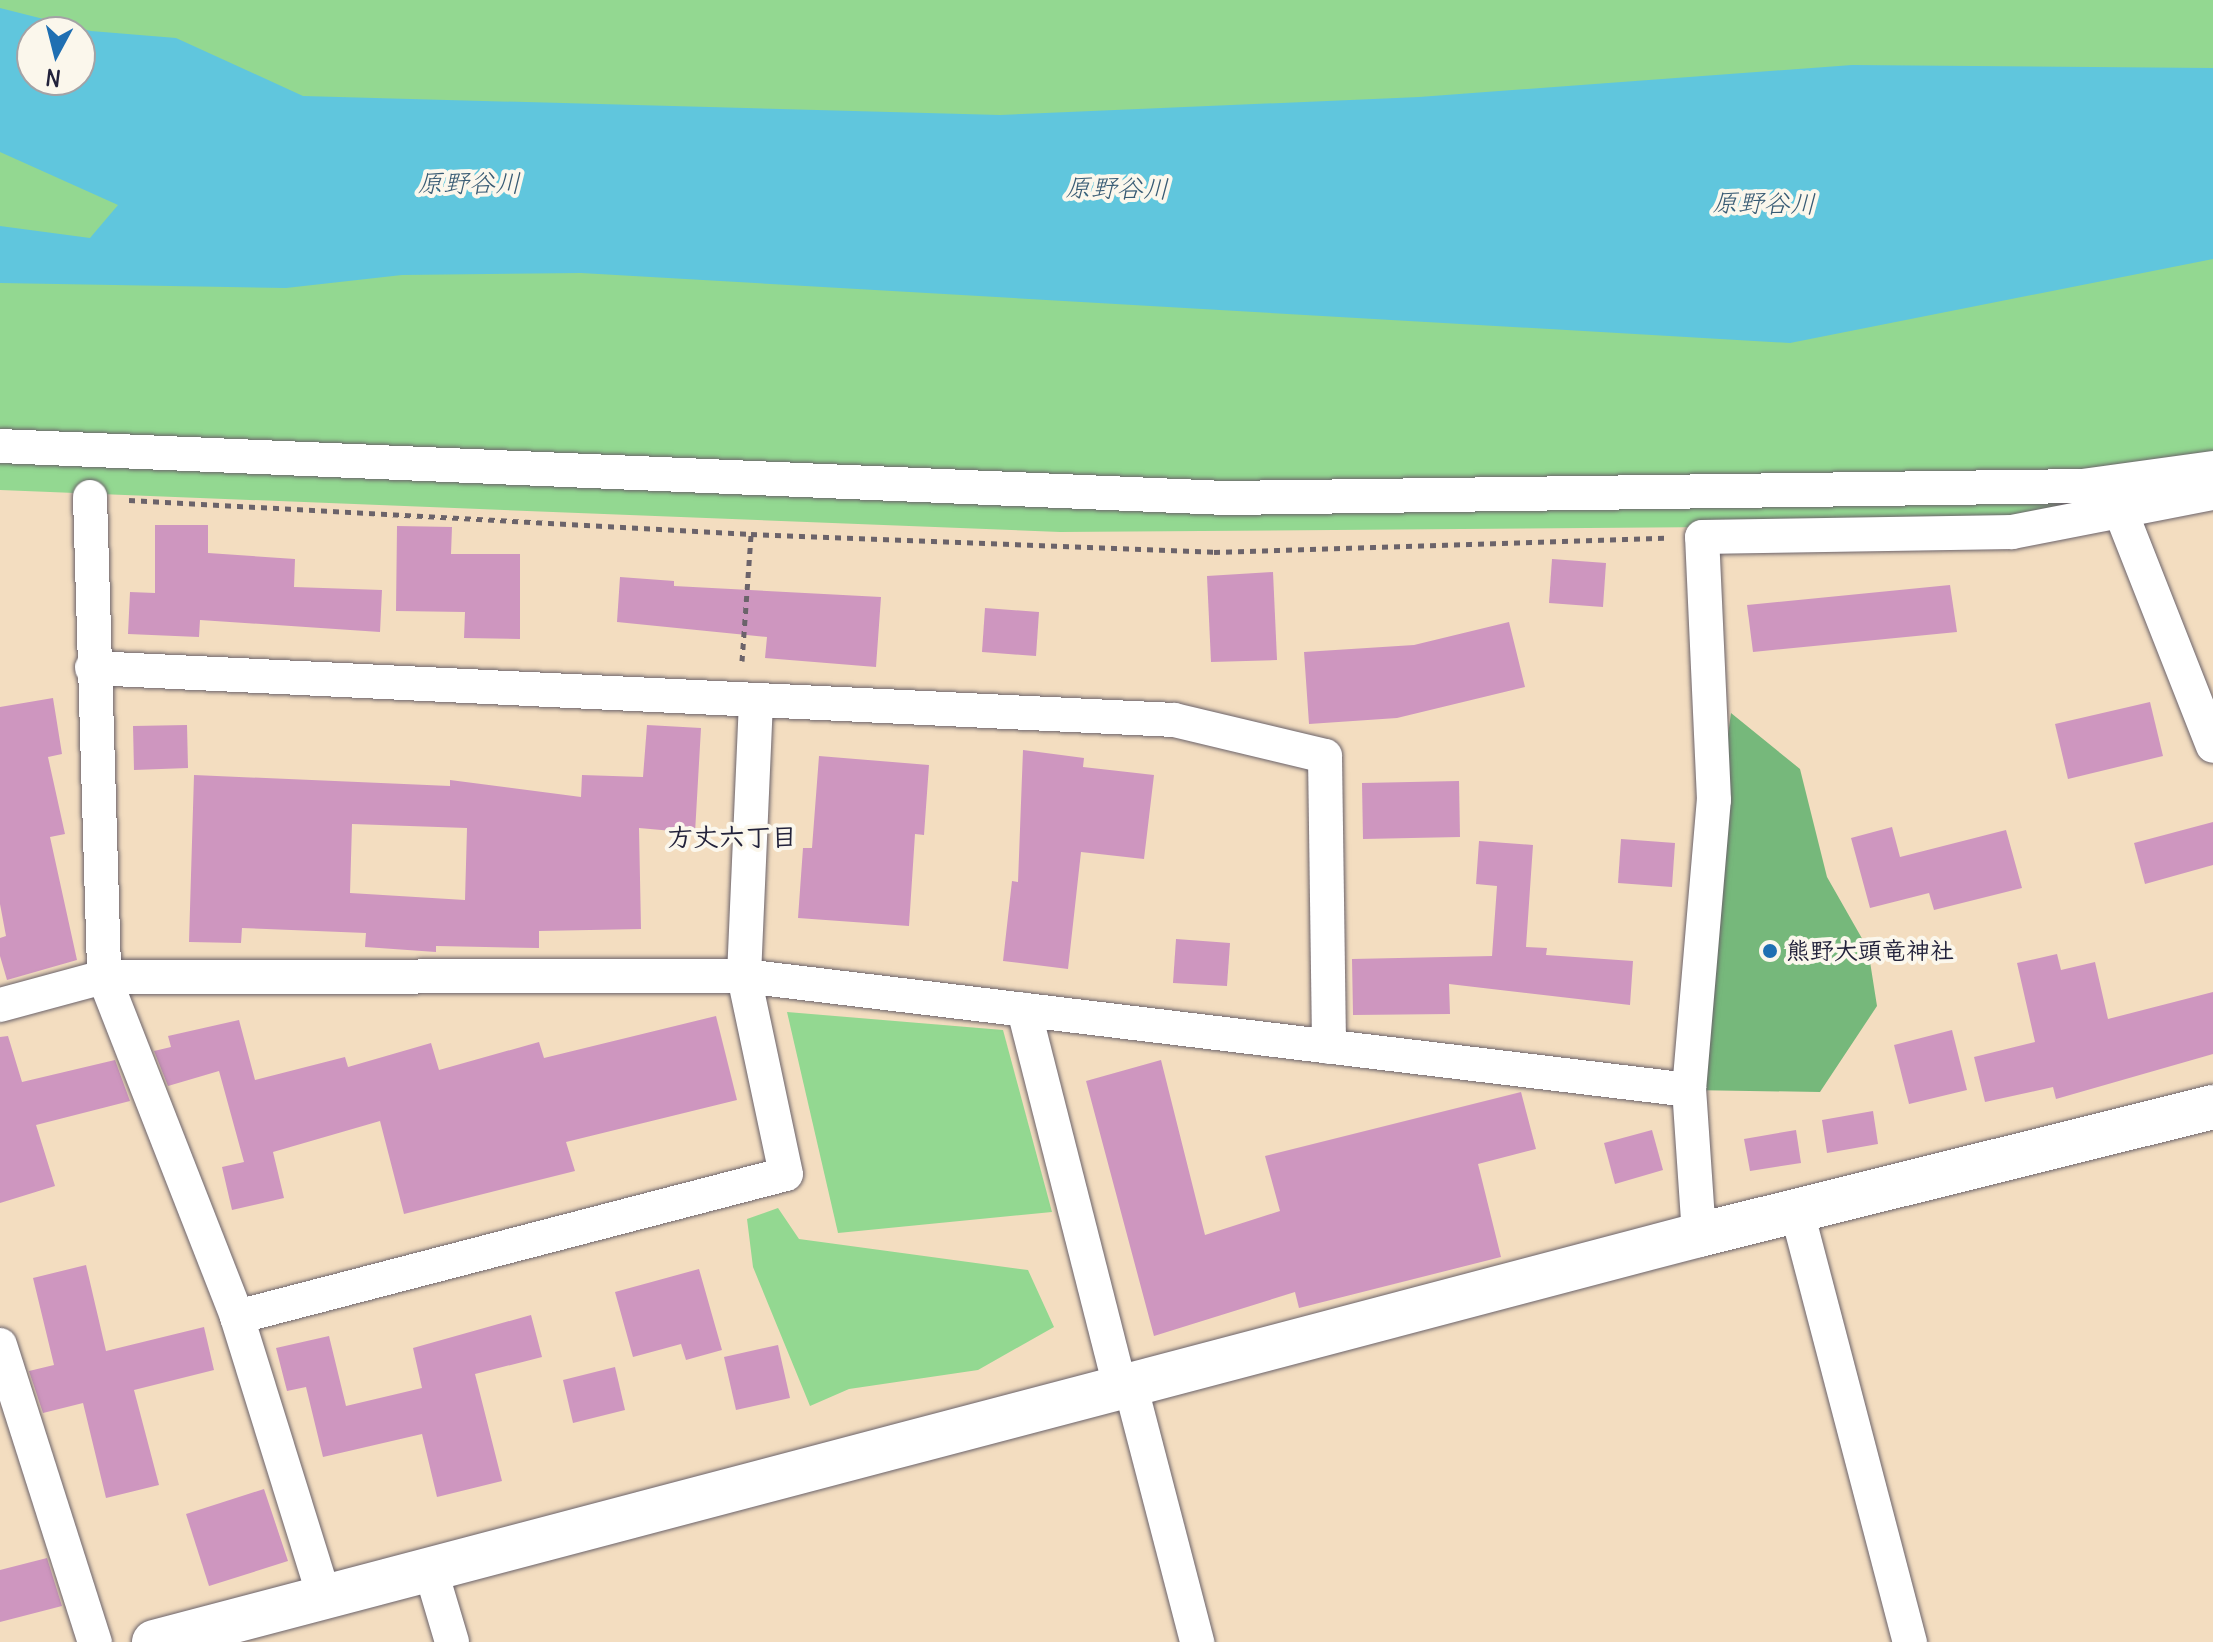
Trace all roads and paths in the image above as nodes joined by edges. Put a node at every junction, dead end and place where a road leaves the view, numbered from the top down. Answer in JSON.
{"nodes":[{"id":1,"x":0,"y":446,"type":"edge"},
{"id":2,"x":2213,"y":468,"type":"edge"},
{"id":3,"x":2213,"y":493,"type":"edge"},
{"id":4,"x":90,"y":497,"type":"joint"},
{"id":5,"x":2122,"y":515,"type":"junction"},
{"id":6,"x":751,"y":534,"type":"junction"},
{"id":7,"x":1702,"y":537,"type":"junction"},
{"id":8,"x":92,"y":668,"type":"junction"},
{"id":9,"x":748,"y":699,"type":"junction"},
{"id":10,"x":2213,"y":746,"type":"edge"},
{"id":11,"x":744,"y":976,"type":"junction"},
{"id":12,"x":104,"y":977,"type":"junction"},
{"id":13,"x":0,"y":1005,"type":"edge"},
{"id":14,"x":1024,"y":1010,"type":"junction"},
{"id":15,"x":1329,"y":1047,"type":"junction"},
{"id":16,"x":1689,"y":1090,"type":"junction"},
{"id":17,"x":2213,"y":1107,"type":"edge"},
{"id":18,"x":1797,"y":1212,"type":"junction"},
{"id":19,"x":1699,"y":1235,"type":"junction"},
{"id":20,"x":237,"y":1317,"type":"junction"},
{"id":21,"x":0,"y":1345,"type":"edge"},
{"id":22,"x":1125,"y":1386,"type":"junction"},
{"id":23,"x":430,"y":1568,"type":"junction"},
{"id":24,"x":324,"y":1596,"type":"junction"},
{"id":25,"x":95,"y":1642,"type":"edge"},
{"id":26,"x":154,"y":1642,"type":"edge"},
{"id":27,"x":452,"y":1642,"type":"edge"},
{"id":28,"x":1197,"y":1642,"type":"edge"},
{"id":29,"x":1910,"y":1642,"type":"edge"}],
"edges":[{"from":1,"to":2,"type":"street"},
{"from":3,"to":5,"type":"street"},
{"from":4,"to":6,"type":"path"},
{"from":4,"to":8,"type":"street"},
{"from":5,"to":7,"type":"street"},
{"from":5,"to":10,"type":"street"},
{"from":6,"to":7,"type":"path"},
{"from":6,"to":9,"type":"path"},
{"from":7,"to":16,"type":"street"},
{"from":8,"to":9,"type":"street"},
{"from":8,"to":12,"type":"street"},
{"from":9,"to":11,"type":"street"},
{"from":9,"to":15,"type":"street"},
{"from":11,"to":12,"type":"street"},
{"from":11,"to":14,"type":"street"},
{"from":11,"to":20,"type":"street"},
{"from":12,"to":13,"type":"street"},
{"from":12,"to":20,"type":"street"},
{"from":14,"to":15,"type":"street"},
{"from":14,"to":22,"type":"street"},
{"from":15,"to":16,"type":"street"},
{"from":16,"to":19,"type":"street"},
{"from":17,"to":18,"type":"street"},
{"from":18,"to":19,"type":"street"},
{"from":18,"to":29,"type":"street"},
{"from":19,"to":22,"type":"street"},
{"from":20,"to":24,"type":"street"},
{"from":21,"to":25,"type":"street"},
{"from":22,"to":23,"type":"street"},
{"from":22,"to":28,"type":"street"},
{"from":23,"to":24,"type":"street"},
{"from":23,"to":27,"type":"street"},
{"from":24,"to":26,"type":"street"}]}
